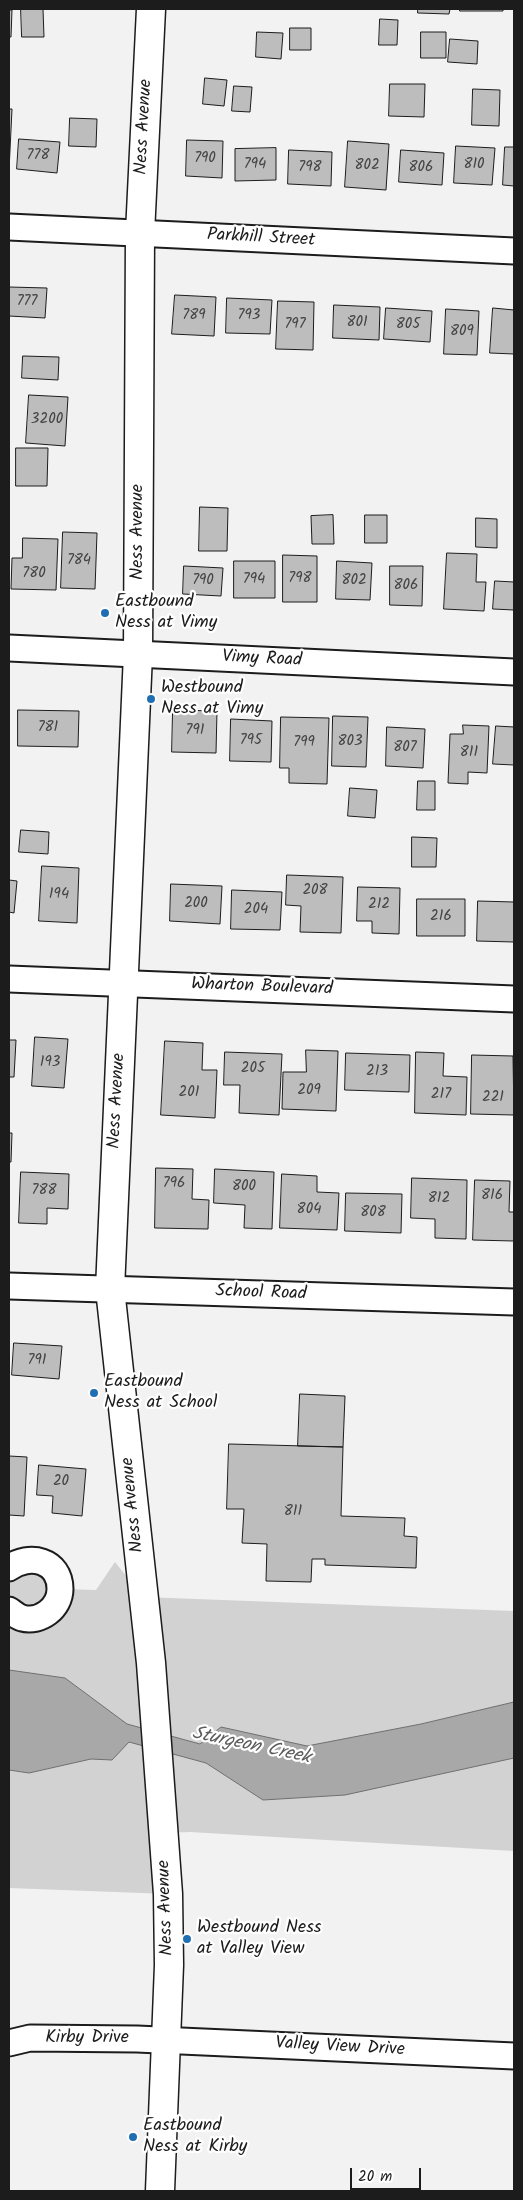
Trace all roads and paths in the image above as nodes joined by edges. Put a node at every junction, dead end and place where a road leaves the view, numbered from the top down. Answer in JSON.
{"nodes":[{"id":1,"x":151,"y":9,"type":"edge"},
{"id":2,"x":9,"y":227,"type":"edge"},
{"id":3,"x":140,"y":232,"type":"junction"},
{"id":4,"x":514,"y":251,"type":"edge"},
{"id":5,"x":9,"y":648,"type":"edge"},
{"id":6,"x":138,"y":654,"type":"junction"},
{"id":7,"x":514,"y":672,"type":"edge"},
{"id":8,"x":9,"y":979,"type":"edge"},
{"id":9,"x":123,"y":983,"type":"junction"},
{"id":10,"x":514,"y":999,"type":"edge"},
{"id":11,"x":9,"y":1286,"type":"edge"},
{"id":12,"x":110,"y":1289,"type":"junction"},
{"id":13,"x":514,"y":1302,"type":"edge"},
{"id":14,"x":9,"y":1568,"type":"edge"},
{"id":15,"x":9,"y":1610,"type":"edge"},
{"id":16,"x":165,"y":2041,"type":"junction"},
{"id":17,"x":9,"y":2043,"type":"edge"},
{"id":18,"x":514,"y":2056,"type":"edge"},
{"id":19,"x":160,"y":2191,"type":"edge"}],
"edges":[{"from":1,"to":3,"type":"street","name":"Ness Avenue"},
{"from":2,"to":3,"type":"street","name":"Parkhill Street"},
{"from":3,"to":4,"type":"street","name":"Parkhill Street"},
{"from":3,"to":6,"type":"street","name":"Ness Avenue"},
{"from":5,"to":6,"type":"street","name":"Vimy Road"},
{"from":6,"to":7,"type":"street","name":"Vimy Road"},
{"from":6,"to":9,"type":"street","name":"Ness Avenue"},
{"from":8,"to":9,"type":"street","name":"Wharton Boulevard"},
{"from":9,"to":10,"type":"street","name":"Wharton Boulevard"},
{"from":9,"to":12,"type":"street","name":"Ness Avenue"},
{"from":11,"to":12,"type":"street","name":"School Road"},
{"from":12,"to":13,"type":"street","name":"School Road"},
{"from":12,"to":16,"type":"street","name":"Ness Avenue"},
{"from":14,"to":15,"type":"street"},
{"from":16,"to":17,"type":"street","name":"Kirby Drive"},
{"from":16,"to":18,"type":"street","name":"Valley View Drive"},
{"from":16,"to":19,"type":"street","name":"Ness Avenue"}]}
